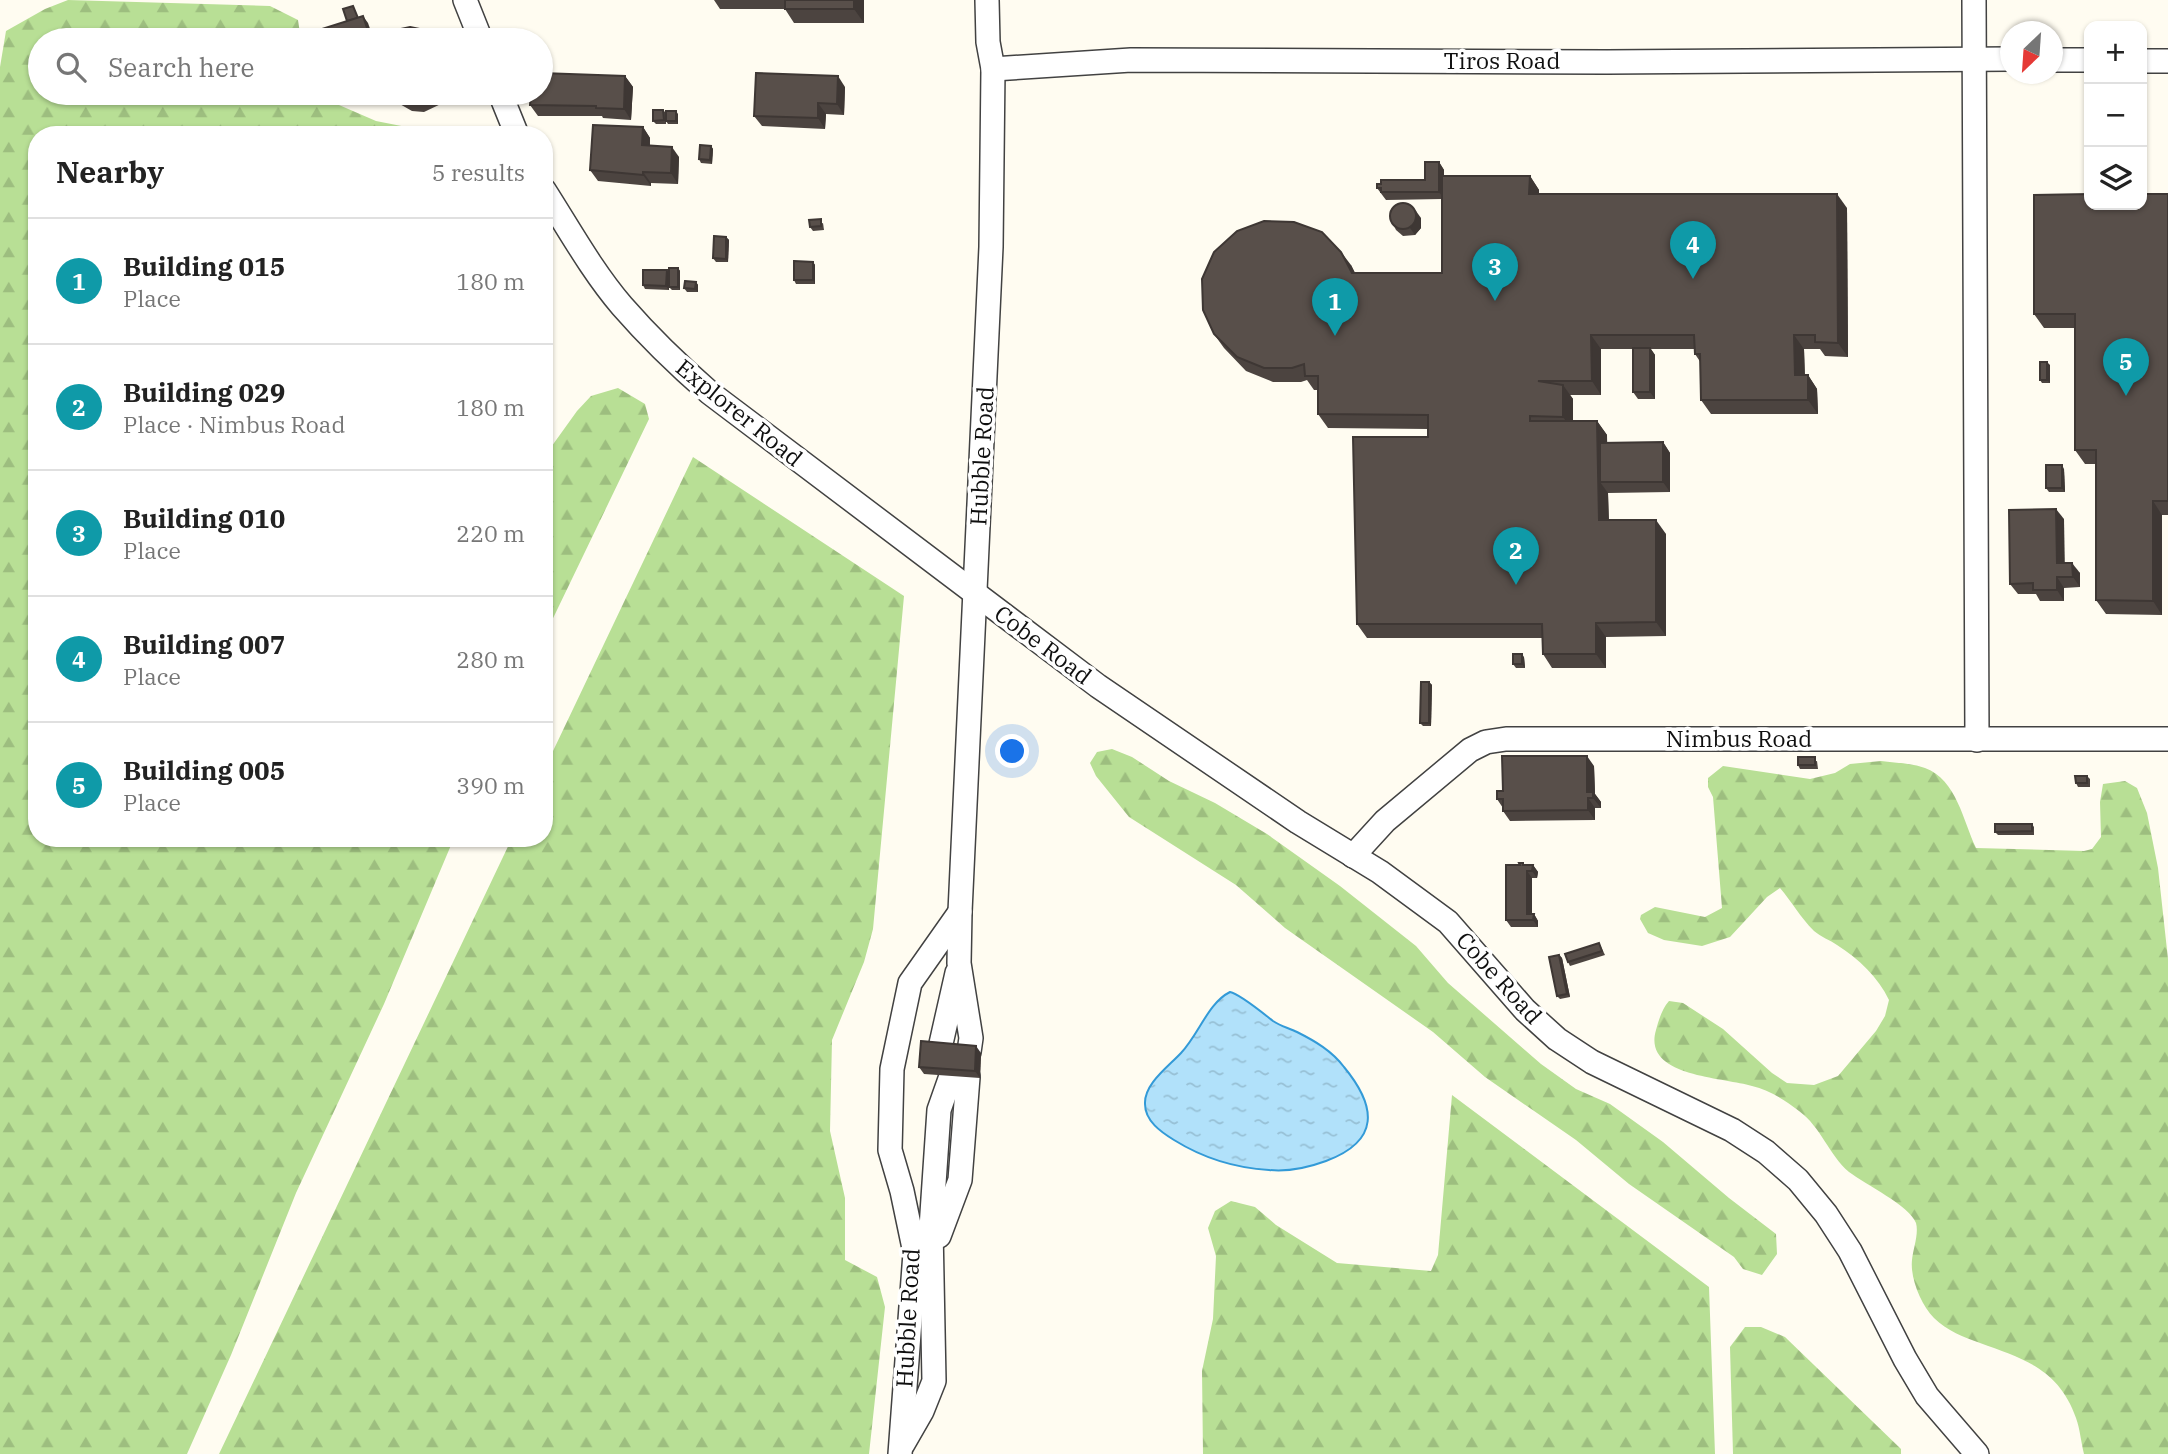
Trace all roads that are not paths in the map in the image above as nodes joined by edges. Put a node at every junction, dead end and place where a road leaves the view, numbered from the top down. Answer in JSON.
{"nodes":[{"id":1,"x":465,"y":0,"type":"edge"},
{"id":2,"x":986,"y":0,"type":"edge"},
{"id":3,"x":1974,"y":0,"type":"edge"},
{"id":4,"x":476,"y":28,"type":"edge"},
{"id":5,"x":1973,"y":58,"type":"junction"},
{"id":6,"x":2000,"y":59,"type":"edge"},
{"id":7,"x":2063,"y":60,"type":"edge"},
{"id":8,"x":2084,"y":60,"type":"edge"},
{"id":9,"x":2147,"y":61,"type":"edge"},
{"id":10,"x":2168,"y":61,"type":"edge"},
{"id":11,"x":993,"y":68,"type":"junction"},
{"id":12,"x":505,"y":105,"type":"edge"},
{"id":13,"x":513,"y":126,"type":"edge"},
{"id":14,"x":553,"y":204,"type":"edge"},
{"id":15,"x":976,"y":594,"type":"junction"},
{"id":16,"x":2168,"y":739,"type":"edge"},
{"id":17,"x":1977,"y":740,"type":"junction"},
{"id":18,"x":1353,"y":856,"type":"junction"},
{"id":19,"x":960,"y":912,"type":"junction"},
{"id":20,"x":959,"y":963,"type":"junction"},
{"id":21,"x":933,"y":1259,"type":"junction"},
{"id":22,"x":900,"y":1452,"type":"edge"},
{"id":23,"x":1977,"y":1454,"type":"edge"}],
"edges":[{"from":1,"to":4,"type":"street"},
{"from":2,"to":11,"type":"street","name":"Hubble Road"},
{"from":3,"to":5,"type":"street"},
{"from":5,"to":6,"type":"street","name":"Tiros Road"},
{"from":5,"to":11,"type":"street","name":"Tiros Road"},
{"from":5,"to":17,"type":"street"},
{"from":7,"to":8,"type":"street"},
{"from":9,"to":10,"type":"street"},
{"from":11,"to":15,"type":"street","name":"Hubble Road"},
{"from":12,"to":13,"type":"street"},
{"from":14,"to":15,"type":"street","name":"Explorer Road"},
{"from":15,"to":18,"type":"street","name":"Cobe Road"},
{"from":15,"to":19,"type":"street","name":"Hubble Road"},
{"from":16,"to":17,"type":"street","name":"Nimbus Road"},
{"from":17,"to":18,"type":"street","name":"Nimbus Road"},
{"from":18,"to":23,"type":"street","name":"Cobe Road"},
{"from":19,"to":20,"type":"street","name":"Hubble Road"},
{"from":19,"to":22,"type":"street","name":"Hubble Road"},
{"from":20,"to":20,"type":"street","name":"Hubble Road"},
{"from":21,"to":21,"type":"street","name":"Hubble Road"},
{"from":21,"to":22,"type":"street","name":"Hubble Road"}]}
